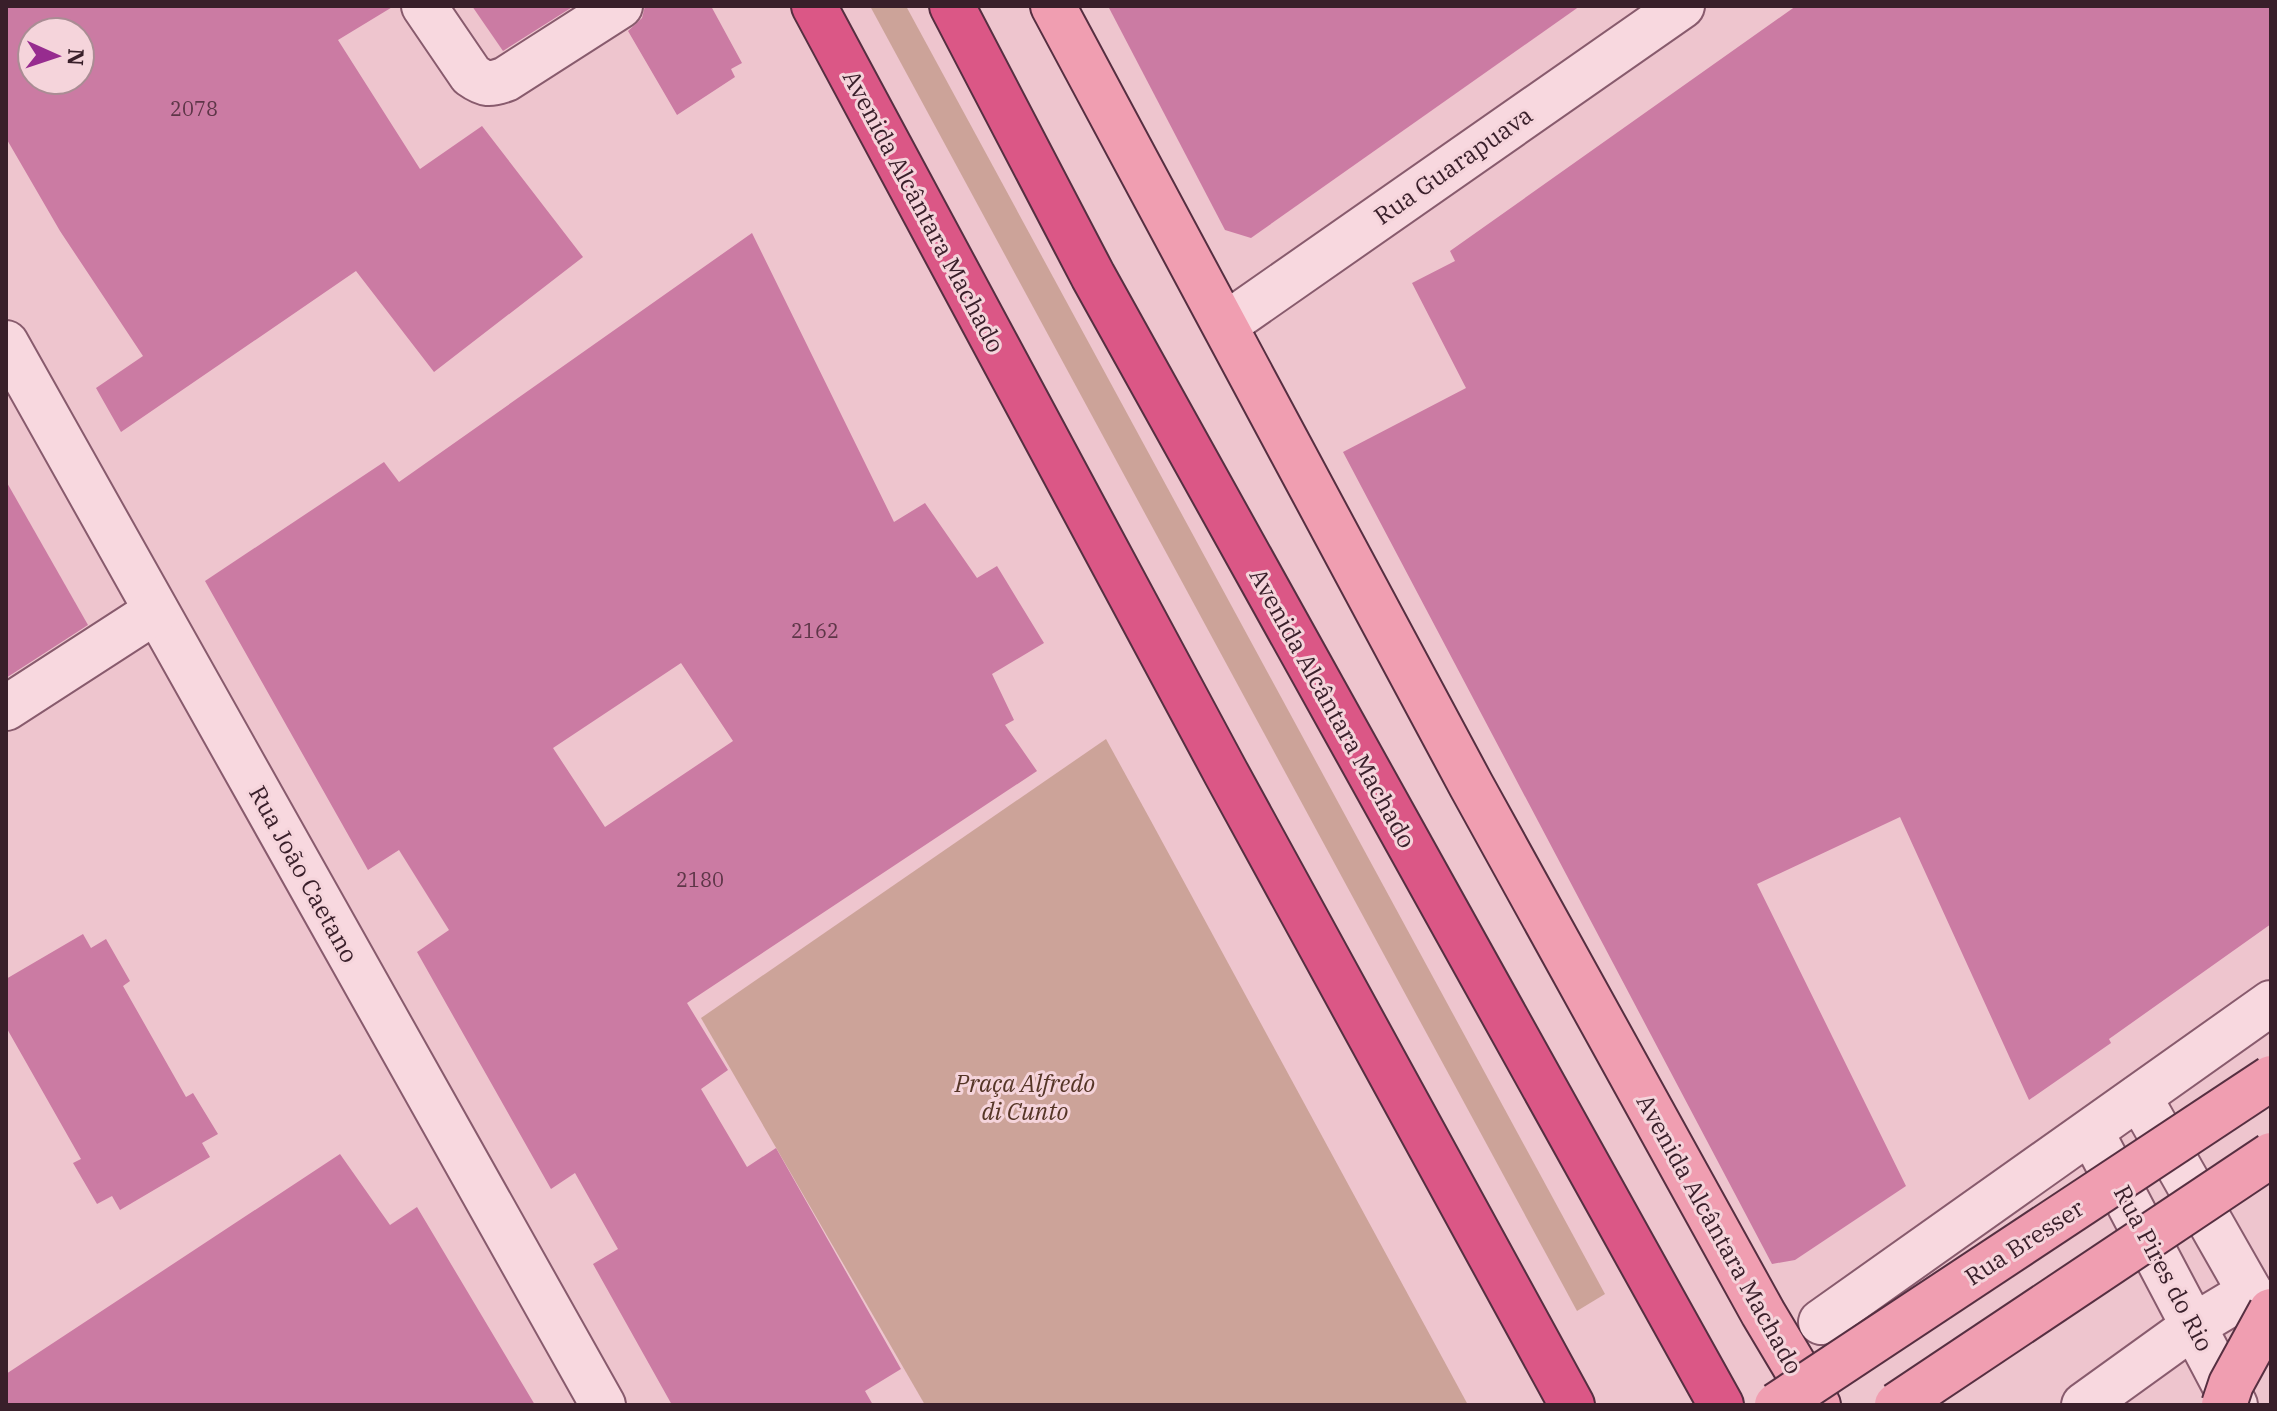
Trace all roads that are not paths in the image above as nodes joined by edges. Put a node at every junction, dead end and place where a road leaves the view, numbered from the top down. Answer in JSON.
{"nodes":[{"id":1,"x":424,"y":6,"type":"edge"},
{"id":2,"x":620,"y":6,"type":"edge"},
{"id":3,"x":814,"y":6,"type":"edge"},
{"id":4,"x":952,"y":6,"type":"edge"},
{"id":5,"x":1053,"y":6,"type":"edge"},
{"id":6,"x":1682,"y":6,"type":"edge"},
{"id":7,"x":1225,"y":325,"type":"junction"},
{"id":8,"x":6,"y":343,"type":"edge"},
{"id":9,"x":156,"y":611,"type":"junction"},
{"id":10,"x":6,"y":708,"type":"edge"},
{"id":11,"x":2271,"y":1003,"type":"edge"},
{"id":12,"x":2271,"y":1078,"type":"edge"},
{"id":13,"x":2139,"y":1097,"type":"junction"},
{"id":14,"x":2091,"y":1132,"type":"junction"},
{"id":15,"x":2271,"y":1155,"type":"edge"},
{"id":16,"x":2260,"y":1301,"type":"edge"},
{"id":17,"x":1821,"y":1322,"type":"dead end"},
{"id":18,"x":2195,"y":1325,"type":"junction"},
{"id":19,"x":2271,"y":1335,"type":"edge"},
{"id":20,"x":1539,"y":1343,"type":"junction"},
{"id":21,"x":603,"y":1405,"type":"edge"},
{"id":22,"x":1555,"y":1405,"type":"edge"},
{"id":23,"x":1572,"y":1405,"type":"edge"},
{"id":24,"x":1721,"y":1405,"type":"edge"},
{"id":25,"x":1777,"y":1405,"type":"edge"},
{"id":26,"x":1818,"y":1405,"type":"edge"},
{"id":27,"x":1897,"y":1405,"type":"edge"},
{"id":28,"x":2084,"y":1405,"type":"edge"},
{"id":29,"x":2224,"y":1405,"type":"edge"},
{"id":30,"x":2235,"y":1405,"type":"edge"}],
"edges":[{"from":1,"to":2,"type":"street"},
{"from":3,"to":20,"type":"highway","name":"Avenida Alcântara Machado"},
{"from":4,"to":24,"type":"highway","name":"Avenida Alcântara Machado"},
{"from":5,"to":7,"type":"main road","name":"Avenida Alcântara Machado"},
{"from":6,"to":7,"type":"street","name":"Rua Guarapuava"},
{"from":7,"to":26,"type":"main road","name":"Avenida Alcântara Machado"},
{"from":8,"to":9,"type":"street","name":"Rua João Caetano"},
{"from":9,"to":10,"type":"street"},
{"from":9,"to":21,"type":"street","name":"Rua João Caetano"},
{"from":11,"to":13,"type":"street","name":"Rua Bresser"},
{"from":12,"to":25,"type":"main road","name":"Rua Bresser","bridge":true},
{"from":13,"to":14,"type":"street","name":"Rua Bresser"},
{"from":13,"to":16,"type":"street"},
{"from":14,"to":17,"type":"street","name":"Rua Bresser"},
{"from":14,"to":18,"type":"street","name":"Rua Pires do Rio"},
{"from":15,"to":27,"type":"main road","bridge":true},
{"from":16,"to":18,"type":"street"},
{"from":16,"to":19,"type":"street"},
{"from":16,"to":29,"type":"main road","bridge":true},
{"from":18,"to":28,"type":"street"},
{"from":18,"to":30,"type":"street","name":"Rua Pires do Rio"},
{"from":20,"to":22,"type":"main road","name":"Avenida Alcântara Machado"},
{"from":20,"to":23,"type":"highway","name":"Avenida Alcântara Machado"}]}
